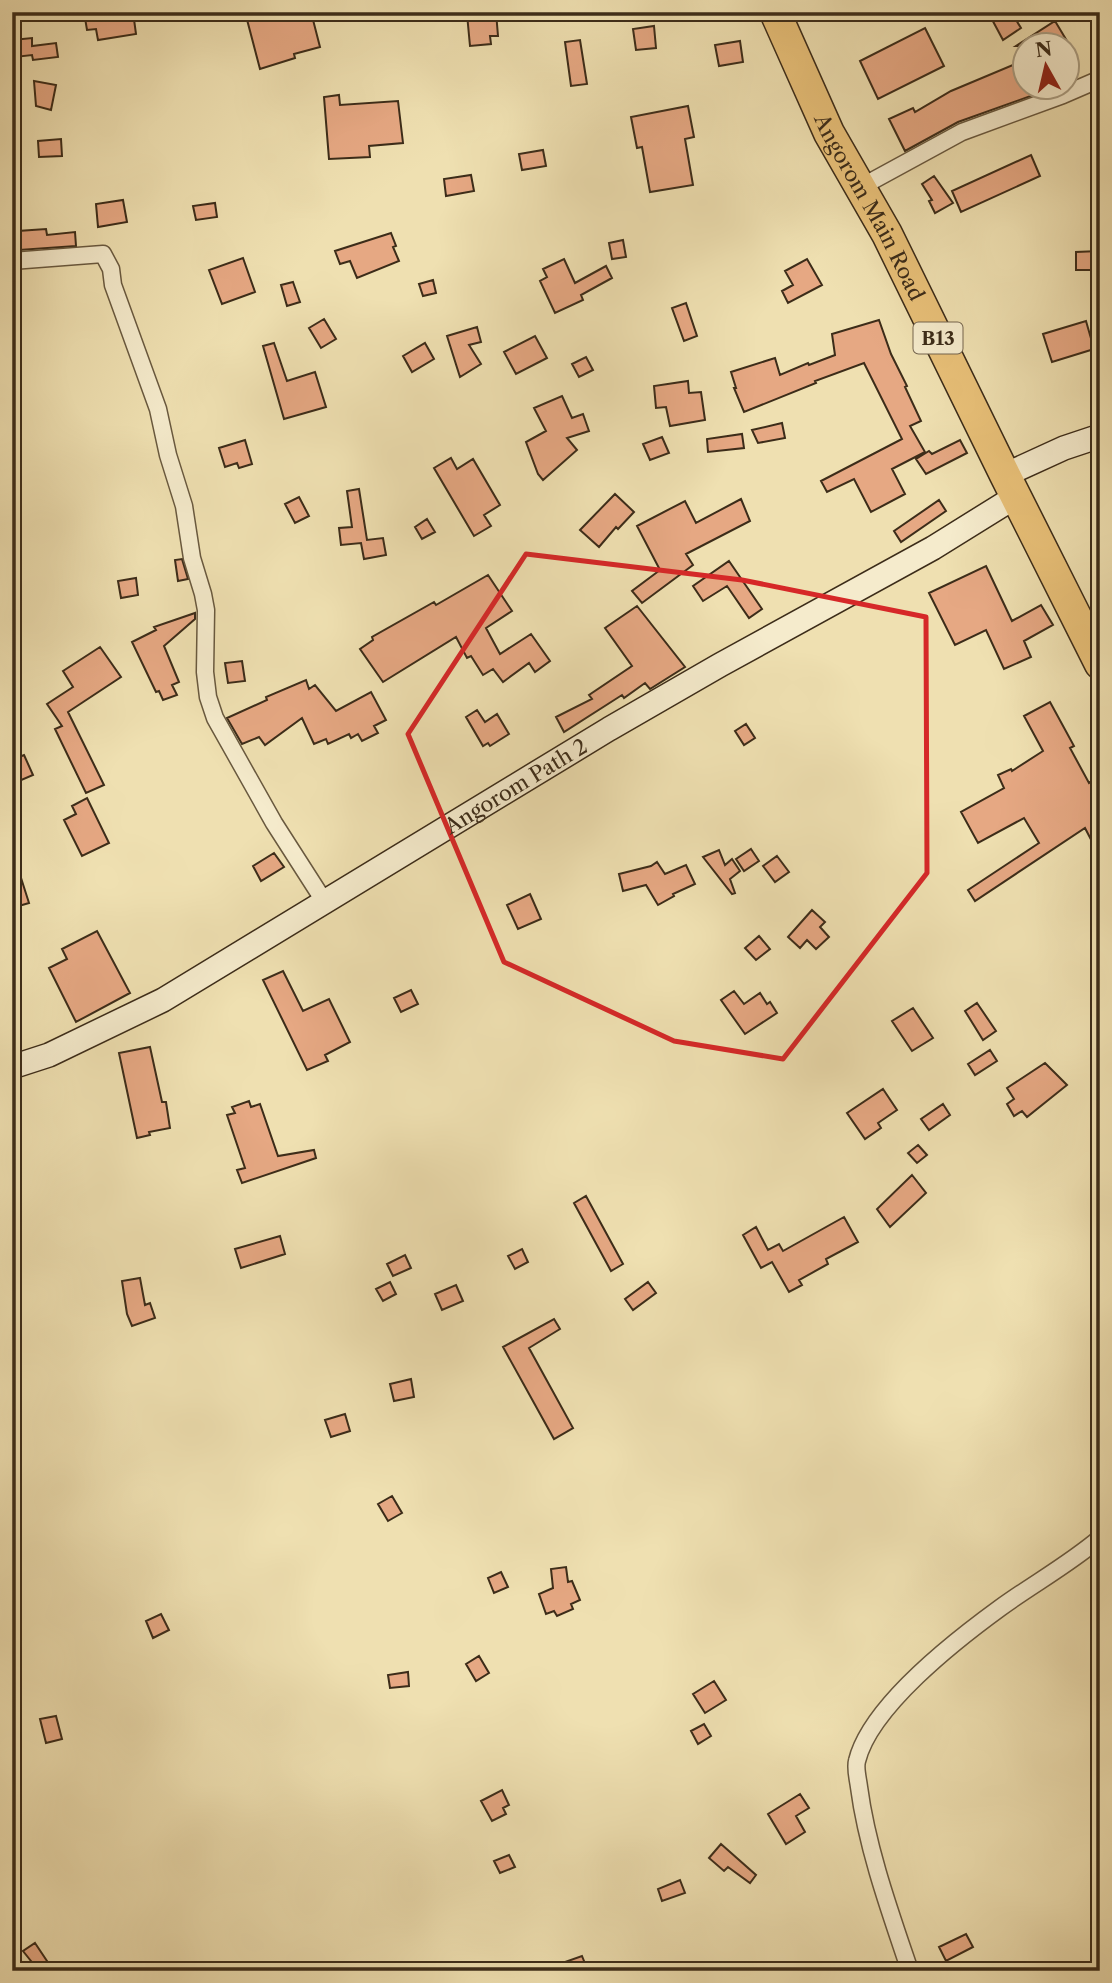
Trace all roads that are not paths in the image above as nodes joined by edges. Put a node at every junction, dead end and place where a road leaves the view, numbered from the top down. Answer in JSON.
{"nodes":[{"id":1,"x":775,"y":12,"type":"edge"},
{"id":2,"x":1100,"y":79,"type":"edge"},
{"id":3,"x":861,"y":187,"type":"junction"},
{"id":4,"x":12,"y":261,"type":"edge"},
{"id":5,"x":1100,"y":436,"type":"edge"},
{"id":6,"x":1010,"y":486,"type":"junction"},
{"id":7,"x":1100,"y":664,"type":"edge"},
{"id":8,"x":324,"y":901,"type":"junction"},
{"id":9,"x":12,"y":1068,"type":"edge"},
{"id":10,"x":1100,"y":1538,"type":"edge"},
{"id":11,"x":909,"y":1971,"type":"edge"}],
"edges":[{"from":1,"to":3,"type":"highway","name":"Angorom Main Road","number":"B13"},
{"from":2,"to":3,"type":"street"},
{"from":3,"to":6,"type":"highway","name":"Angorom Main Road","number":"B13"},
{"from":4,"to":8,"type":"street"},
{"from":5,"to":6,"type":"street","name":"Angorom Path 2"},
{"from":6,"to":7,"type":"highway","name":"Angorom Main Road","number":"B13"},
{"from":6,"to":8,"type":"street","name":"Angorom Path 2"},
{"from":8,"to":9,"type":"street","name":"Angorom Path 2"},
{"from":10,"to":11,"type":"street"}]}
